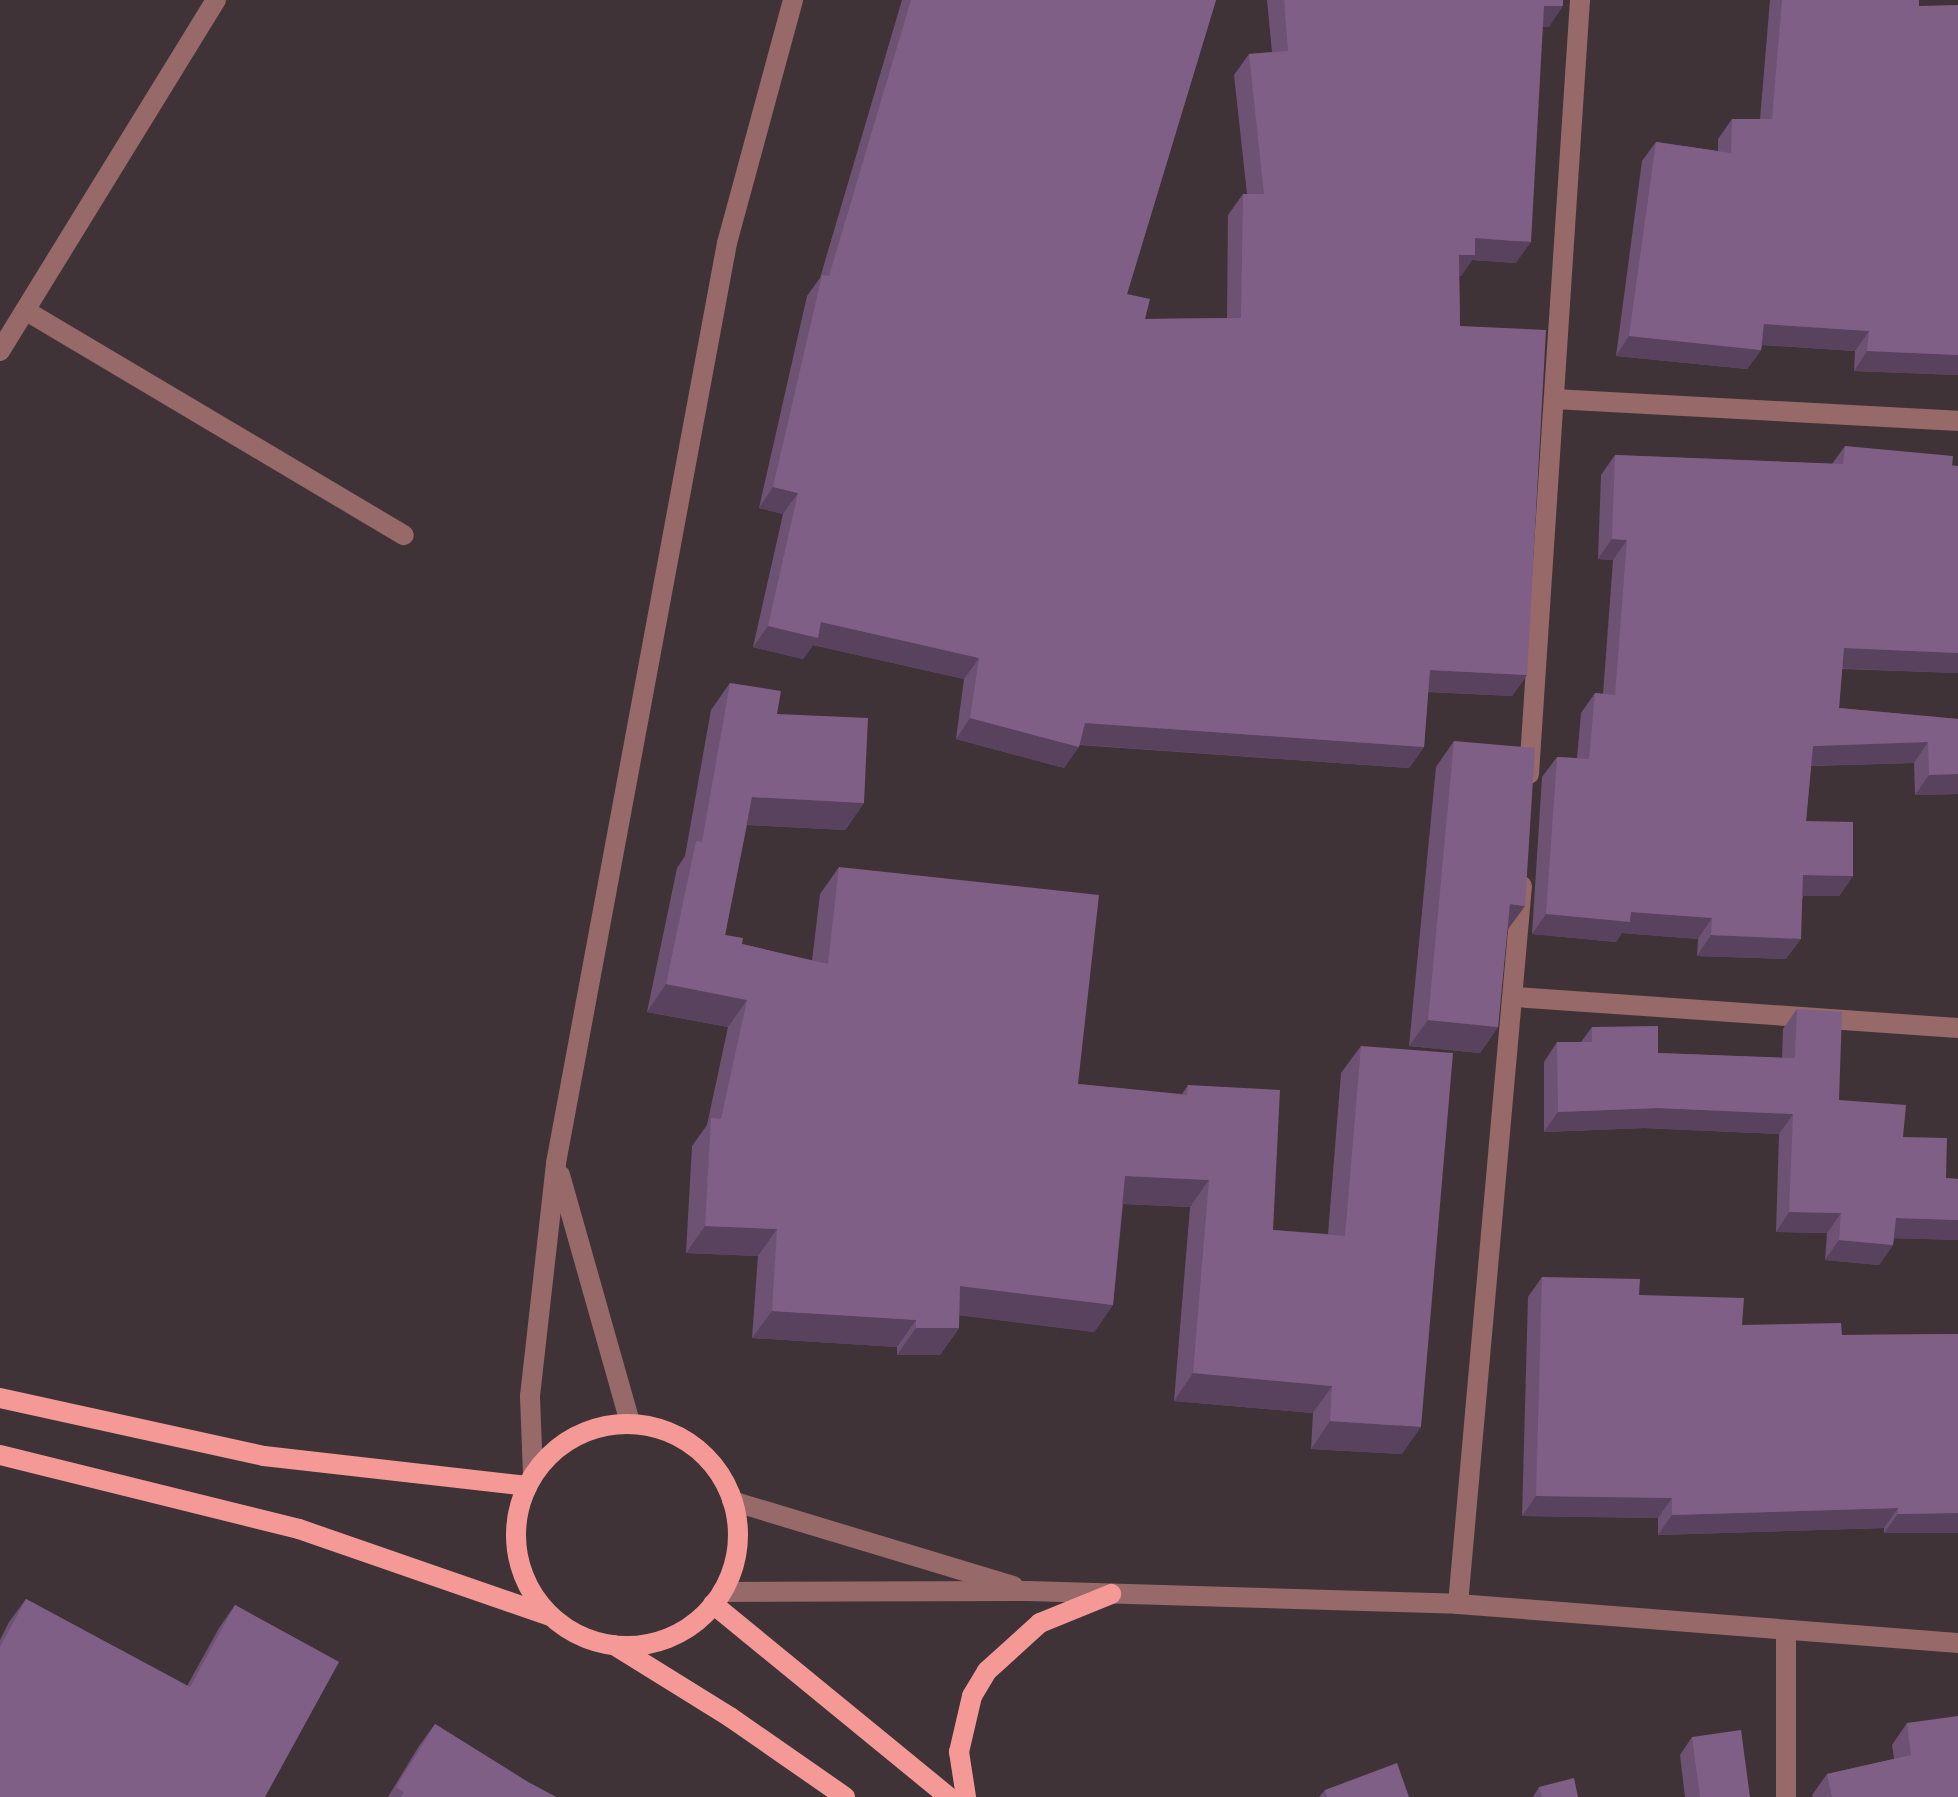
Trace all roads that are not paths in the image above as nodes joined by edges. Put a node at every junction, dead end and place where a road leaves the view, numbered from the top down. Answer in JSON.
{"nodes":[{"id":1,"x":216,"y":0,"type":"edge"},
{"id":2,"x":793,"y":0,"type":"edge"},
{"id":3,"x":1580,"y":0,"type":"edge"},
{"id":4,"x":28,"y":312,"type":"junction"},
{"id":5,"x":0,"y":351,"type":"edge"},
{"id":6,"x":1554,"y":399,"type":"junction"},
{"id":7,"x":1958,"y":421,"type":"edge"},
{"id":8,"x":404,"y":535,"type":"dead end"},
{"id":9,"x":1528,"y":792,"type":"edge"},
{"id":10,"x":1523,"y":871,"type":"edge"},
{"id":11,"x":1515,"y":997,"type":"junction"},
{"id":12,"x":1958,"y":1028,"type":"edge"},
{"id":13,"x":556,"y":1163,"type":"junction"},
{"id":14,"x":0,"y":1398,"type":"edge"},
{"id":15,"x":630,"y":1423,"type":"junction"},
{"id":16,"x":0,"y":1455,"type":"edge"},
{"id":17,"x":530,"y":1481,"type":"junction"},
{"id":18,"x":732,"y":1501,"type":"junction"},
{"id":19,"x":1028,"y":1591,"type":"junction"},
{"id":20,"x":1111,"y":1594,"type":"junction"},
{"id":21,"x":717,"y":1598,"type":"junction"},
{"id":22,"x":1458,"y":1604,"type":"junction"},
{"id":23,"x":550,"y":1616,"type":"junction"},
{"id":24,"x":1786,"y":1631,"type":"junction"},
{"id":25,"x":1958,"y":1643,"type":"edge"},
{"id":26,"x":614,"y":1645,"type":"junction"},
{"id":27,"x":845,"y":1797,"type":"edge"},
{"id":28,"x":949,"y":1797,"type":"edge"},
{"id":29,"x":966,"y":1797,"type":"edge"},
{"id":30,"x":1786,"y":1797,"type":"edge"}],
"edges":[{"from":1,"to":4,"type":"street"},
{"from":2,"to":13,"type":"street"},
{"from":3,"to":6,"type":"street"},
{"from":4,"to":5,"type":"street"},
{"from":4,"to":8,"type":"street"},
{"from":6,"to":7,"type":"street"},
{"from":6,"to":9,"type":"street"},
{"from":10,"to":11,"type":"street"},
{"from":11,"to":12,"type":"street"},
{"from":11,"to":22,"type":"street"},
{"from":13,"to":15,"type":"street"},
{"from":13,"to":17,"type":"street"},
{"from":14,"to":17,"type":"main road"},
{"from":15,"to":17,"type":"main road"},
{"from":15,"to":18,"type":"main road"},
{"from":16,"to":23,"type":"main road"},
{"from":17,"to":23,"type":"main road"},
{"from":18,"to":19,"type":"street"},
{"from":18,"to":21,"type":"main road"},
{"from":19,"to":20,"type":"street"},
{"from":19,"to":21,"type":"street"},
{"from":20,"to":22,"type":"street"},
{"from":20,"to":29,"type":"main road"},
{"from":21,"to":26,"type":"main road"},
{"from":21,"to":28,"type":"main road"},
{"from":22,"to":24,"type":"street"},
{"from":23,"to":26,"type":"main road"},
{"from":24,"to":25,"type":"street"},
{"from":24,"to":30,"type":"street"},
{"from":26,"to":27,"type":"main road"}]}
